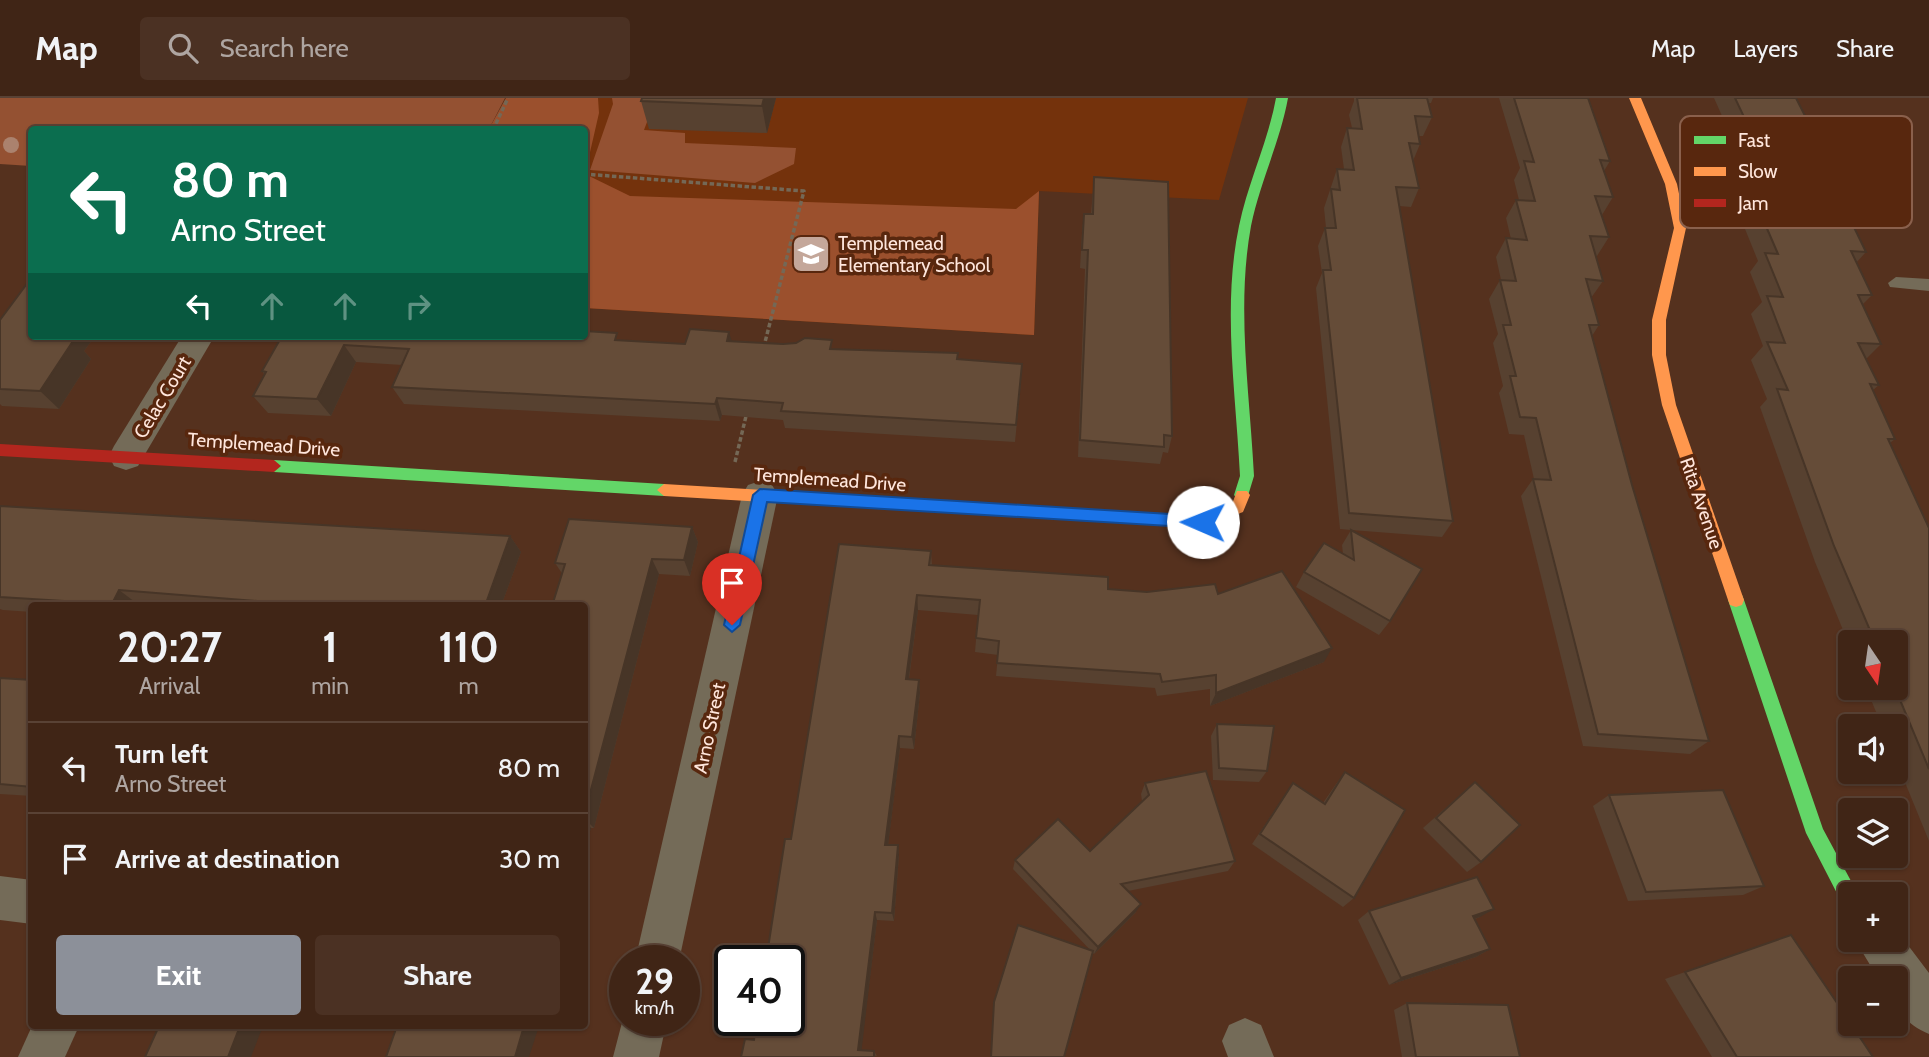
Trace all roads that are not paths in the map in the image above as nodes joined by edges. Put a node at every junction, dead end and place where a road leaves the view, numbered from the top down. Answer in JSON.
{"nodes":[{"id":1,"x":1282,"y":98,"type":"edge"},
{"id":2,"x":1635,"y":98,"type":"edge"},
{"id":3,"x":1896,"y":283,"type":"dead end"},
{"id":4,"x":1929,"y":285,"type":"edge"},
{"id":5,"x":196,"y":340,"type":"edge"},
{"id":6,"x":0,"y":450,"type":"edge"},
{"id":7,"x":126,"y":456,"type":"junction"},
{"id":8,"x":743,"y":494,"type":"junction"},
{"id":9,"x":1841,"y":882,"type":"edge"},
{"id":10,"x":0,"y":898,"type":"edge"},
{"id":11,"x":28,"y":902,"type":"edge"},
{"id":12,"x":660,"y":945,"type":"edge"},
{"id":13,"x":1886,"y":952,"type":"edge"},
{"id":14,"x":1929,"y":1011,"type":"edge"},
{"id":15,"x":55,"y":1029,"type":"edge"},
{"id":16,"x":641,"y":1036,"type":"edge"},
{"id":17,"x":41,"y":1057,"type":"edge"},
{"id":18,"x":636,"y":1057,"type":"edge"}],
"edges":[{"from":1,"to":8,"type":"street","name":"Templemead Drive"},
{"from":2,"to":9,"type":"street","name":"Rita Avenue"},
{"from":3,"to":4,"type":"lane"},
{"from":5,"to":7,"type":"street","name":"Celac Court"},
{"from":6,"to":7,"type":"street","name":"Templemead Drive"},
{"from":7,"to":8,"type":"street","name":"Templemead Drive"},
{"from":8,"to":12,"type":"street","name":"Arno Street"},
{"from":10,"to":11,"type":"street"},
{"from":13,"to":14,"type":"street"},
{"from":15,"to":17,"type":"street"},
{"from":16,"to":18,"type":"street"}]}
